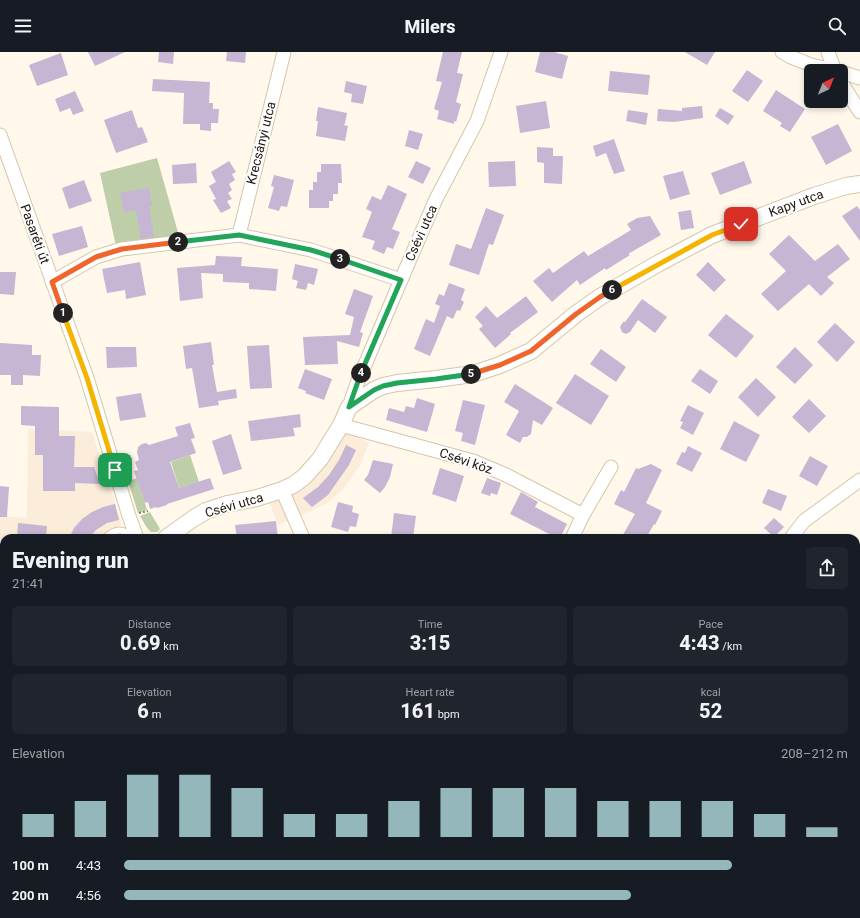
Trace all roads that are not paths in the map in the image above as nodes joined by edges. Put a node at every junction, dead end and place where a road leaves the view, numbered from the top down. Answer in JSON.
{"nodes":[{"id":1,"x":284,"y":52,"type":"edge"},
{"id":2,"x":500,"y":52,"type":"edge"},
{"id":3,"x":828,"y":52,"type":"edge"},
{"id":4,"x":791,"y":54,"type":"edge"},
{"id":5,"x":809,"y":64,"type":"edge"},
{"id":6,"x":834,"y":64,"type":"edge"},
{"id":7,"x":848,"y":74,"type":"edge"},
{"id":8,"x":860,"y":78,"type":"edge"},
{"id":9,"x":848,"y":93,"type":"edge"},
{"id":10,"x":860,"y":112,"type":"edge"},
{"id":11,"x":0,"y":135,"type":"edge"},
{"id":12,"x":860,"y":184,"type":"edge"},
{"id":13,"x":239,"y":235,"type":"junction"},
{"id":14,"x":401,"y":280,"type":"junction"},
{"id":15,"x":52,"y":282,"type":"junction"},
{"id":16,"x":349,"y":407,"type":"junction"},
{"id":17,"x":341,"y":425,"type":"junction"},
{"id":18,"x":611,"y":467,"type":"dead end"},
{"id":19,"x":860,"y":480,"type":"edge"},
{"id":20,"x":282,"y":490,"type":"junction"},
{"id":21,"x":583,"y":515,"type":"junction"},
{"id":22,"x":194,"y":518,"type":"junction"},
{"id":23,"x":110,"y":534,"type":"edge"},
{"id":24,"x":128,"y":534,"type":"edge"},
{"id":25,"x":132,"y":534,"type":"edge"},
{"id":26,"x":172,"y":534,"type":"edge"},
{"id":27,"x":180,"y":534,"type":"edge"},
{"id":28,"x":301,"y":534,"type":"edge"},
{"id":29,"x":574,"y":534,"type":"edge"},
{"id":30,"x":794,"y":534,"type":"edge"}],
"edges":[{"from":1,"to":13,"type":"street","name":"Krecsányi utca"},
{"from":2,"to":14,"type":"street","name":"Csévi utca"},
{"from":3,"to":6,"type":"street"},
{"from":4,"to":5,"type":"street"},
{"from":7,"to":8,"type":"street"},
{"from":9,"to":10,"type":"street"},
{"from":11,"to":15,"type":"street","name":"Pasaréti út"},
{"from":12,"to":16,"type":"street","name":"Kapy utca"},
{"from":13,"to":14,"type":"street"},
{"from":13,"to":15,"type":"street"},
{"from":14,"to":16,"type":"street","name":"Csévi utca"},
{"from":15,"to":25,"type":"street","name":"Pasaréti út"},
{"from":16,"to":17,"type":"street","name":"Csévi utca"},
{"from":17,"to":20,"type":"street","name":"Csévi utca"},
{"from":17,"to":21,"type":"street","name":"Csévi köz"},
{"from":18,"to":21,"type":"street"},
{"from":19,"to":30,"type":"street"},
{"from":20,"to":22,"type":"street","name":"Csévi utca"},
{"from":20,"to":28,"type":"street"},
{"from":21,"to":29,"type":"street"},
{"from":22,"to":26,"type":"street","name":"Csévi utca"},
{"from":22,"to":27,"type":"street","name":"Csévi utca"},
{"from":23,"to":24,"type":"lane"}]}
